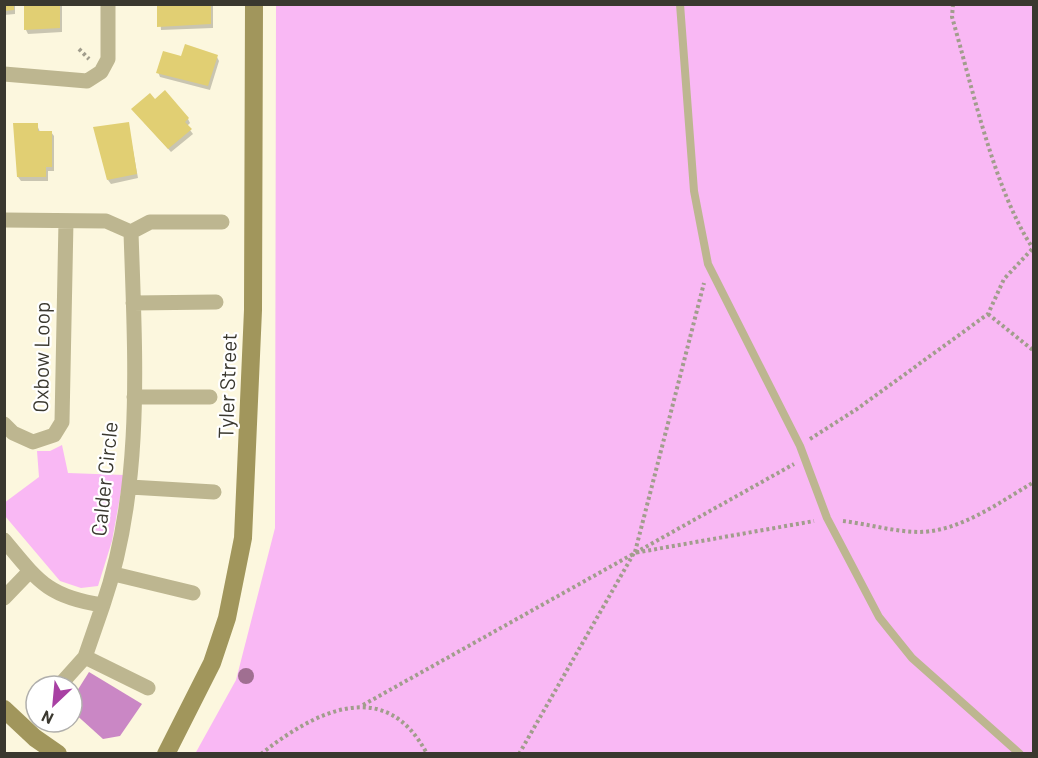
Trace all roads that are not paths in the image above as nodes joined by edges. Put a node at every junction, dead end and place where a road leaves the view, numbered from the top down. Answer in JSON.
{"nodes":[{"id":1,"x":108,"y":4,"type":"edge"},
{"id":2,"x":254,"y":4,"type":"edge"},
{"id":3,"x":680,"y":4,"type":"edge"},
{"id":4,"x":4,"y":74,"type":"edge"},
{"id":5,"x":4,"y":220,"type":"edge"},
{"id":6,"x":66,"y":220,"type":"junction"},
{"id":7,"x":222,"y":222,"type":"dead end"},
{"id":8,"x":131,"y":232,"type":"junction"},
{"id":9,"x":216,"y":302,"type":"dead end"},
{"id":10,"x":133,"y":303,"type":"junction"},
{"id":11,"x":134,"y":397,"type":"junction"},
{"id":12,"x":210,"y":397,"type":"dead end"},
{"id":13,"x":4,"y":424,"type":"edge"},
{"id":14,"x":130,"y":488,"type":"junction"},
{"id":15,"x":214,"y":492,"type":"dead end"},
{"id":16,"x":4,"y":540,"type":"edge"},
{"id":17,"x":30,"y":571,"type":"junction"},
{"id":18,"x":114,"y":574,"type":"junction"},
{"id":19,"x":193,"y":593,"type":"dead end"},
{"id":20,"x":4,"y":597,"type":"edge"},
{"id":21,"x":103,"y":605,"type":"junction"},
{"id":22,"x":85,"y":657,"type":"junction"},
{"id":23,"x":70,"y":674,"type":"edge"},
{"id":24,"x":148,"y":688,"type":"dead end"},
{"id":25,"x":4,"y":709,"type":"edge"},
{"id":26,"x":58,"y":753,"type":"edge"},
{"id":27,"x":166,"y":753,"type":"edge"},
{"id":28,"x":1020,"y":753,"type":"edge"}],
"edges":[{"from":1,"to":4,"type":"street"},
{"from":2,"to":27,"type":"main road","name":"Tyler Street"},
{"from":3,"to":28,"type":"lane"},
{"from":5,"to":6,"type":"street"},
{"from":6,"to":8,"type":"street"},
{"from":6,"to":13,"type":"street","name":"Oxbow Loop"},
{"from":7,"to":8,"type":"street"},
{"from":8,"to":10,"type":"street","name":"Calder Circle"},
{"from":9,"to":10,"type":"street"},
{"from":10,"to":11,"type":"street","name":"Calder Circle"},
{"from":11,"to":12,"type":"street"},
{"from":11,"to":14,"type":"street","name":"Calder Circle"},
{"from":14,"to":15,"type":"street"},
{"from":14,"to":18,"type":"street","name":"Calder Circle"},
{"from":16,"to":17,"type":"street"},
{"from":17,"to":20,"type":"street"},
{"from":17,"to":21,"type":"street"},
{"from":18,"to":19,"type":"street"},
{"from":18,"to":21,"type":"street","name":"Calder Circle"},
{"from":21,"to":22,"type":"street","name":"Calder Circle"},
{"from":22,"to":23,"type":"street"},
{"from":22,"to":24,"type":"street"},
{"from":25,"to":26,"type":"main road"}]}
